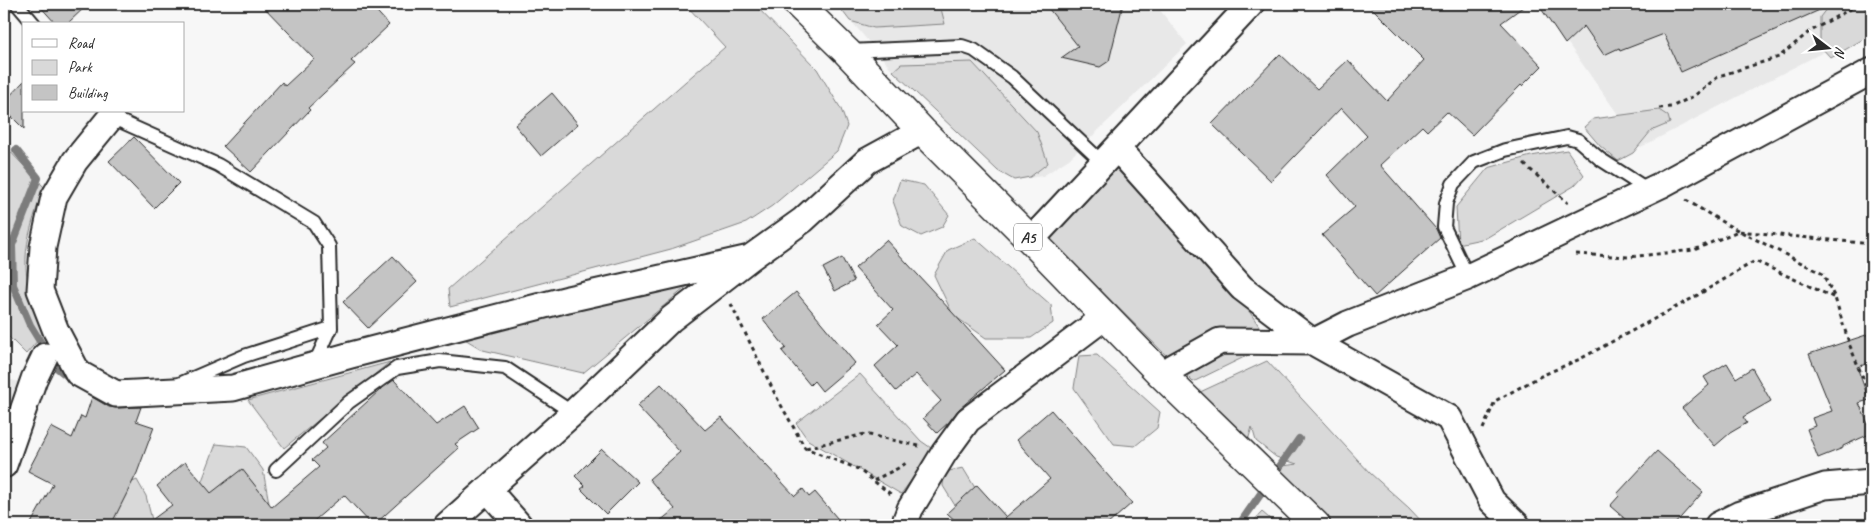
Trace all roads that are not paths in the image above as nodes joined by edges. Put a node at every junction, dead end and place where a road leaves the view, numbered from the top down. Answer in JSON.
{"nodes":[{"id":1,"x":17,"y":4,"type":"edge"},
{"id":2,"x":799,"y":4,"type":"edge"},
{"id":3,"x":1250,"y":4,"type":"edge"},
{"id":4,"x":32,"y":22,"type":"edge"},
{"id":5,"x":846,"y":51,"type":"junction"},
{"id":6,"x":1872,"y":71,"type":"edge"},
{"id":7,"x":109,"y":114,"type":"edge"},
{"id":8,"x":922,"y":131,"type":"junction"},
{"id":9,"x":1110,"y":156,"type":"junction"},
{"id":10,"x":1656,"y":188,"type":"junction"},
{"id":11,"x":1031,"y":240,"type":"junction"},
{"id":12,"x":750,"y":258,"type":"junction"},
{"id":13,"x":1468,"y":277,"type":"junction"},
{"id":14,"x":1106,"y":316,"type":"junction"},
{"id":15,"x":331,"y":328,"type":"junction"},
{"id":16,"x":1313,"y":342,"type":"junction"},
{"id":17,"x":45,"y":356,"type":"dead end"},
{"id":18,"x":314,"y":365,"type":"junction"},
{"id":19,"x":1161,"y":374,"type":"junction"},
{"id":20,"x":160,"y":392,"type":"junction"},
{"id":21,"x":573,"y":413,"type":"junction"},
{"id":22,"x":4,"y":465,"type":"edge"},
{"id":23,"x":276,"y":470,"type":"dead end"},
{"id":24,"x":1872,"y":482,"type":"edge"},
{"id":25,"x":487,"y":490,"type":"junction"},
{"id":26,"x":907,"y":517,"type":"edge"},
{"id":27,"x":447,"y":525,"type":"edge"},
{"id":28,"x":519,"y":525,"type":"edge"},
{"id":29,"x":1316,"y":525,"type":"edge"},
{"id":30,"x":1518,"y":525,"type":"edge"},
{"id":31,"x":1718,"y":525,"type":"edge"}],
"edges":[{"from":1,"to":4,"type":"lane"},
{"from":2,"to":5,"type":"highway","name":"A5","number":"A5"},
{"from":3,"to":9,"type":"street"},
{"from":5,"to":8,"type":"highway","name":"A5","number":"A5"},
{"from":5,"to":9,"type":"lane"},
{"from":6,"to":10,"type":"street"},
{"from":7,"to":15,"type":"lane"},
{"from":7,"to":20,"type":"street"},
{"from":8,"to":11,"type":"highway","name":"A5","number":"A5"},
{"from":8,"to":12,"type":"street"},
{"from":9,"to":11,"type":"street"},
{"from":9,"to":16,"type":"street"},
{"from":10,"to":13,"type":"street"},
{"from":10,"to":13,"type":"lane"},
{"from":11,"to":14,"type":"highway","name":"A5","number":"A5"},
{"from":12,"to":18,"type":"street"},
{"from":12,"to":21,"type":"street"},
{"from":13,"to":16,"type":"street"},
{"from":14,"to":19,"type":"highway","name":"A5","number":"A5"},
{"from":14,"to":26,"type":"street"},
{"from":15,"to":18,"type":"lane"},
{"from":15,"to":20,"type":"lane"},
{"from":16,"to":19,"type":"street"},
{"from":16,"to":30,"type":"street"},
{"from":17,"to":22,"type":"street"},
{"from":18,"to":20,"type":"street"},
{"from":19,"to":29,"type":"highway","name":"A5","number":"A5"},
{"from":21,"to":23,"type":"lane"},
{"from":21,"to":25,"type":"street"},
{"from":24,"to":31,"type":"street"},
{"from":25,"to":27,"type":"street"},
{"from":25,"to":28,"type":"street"}]}
